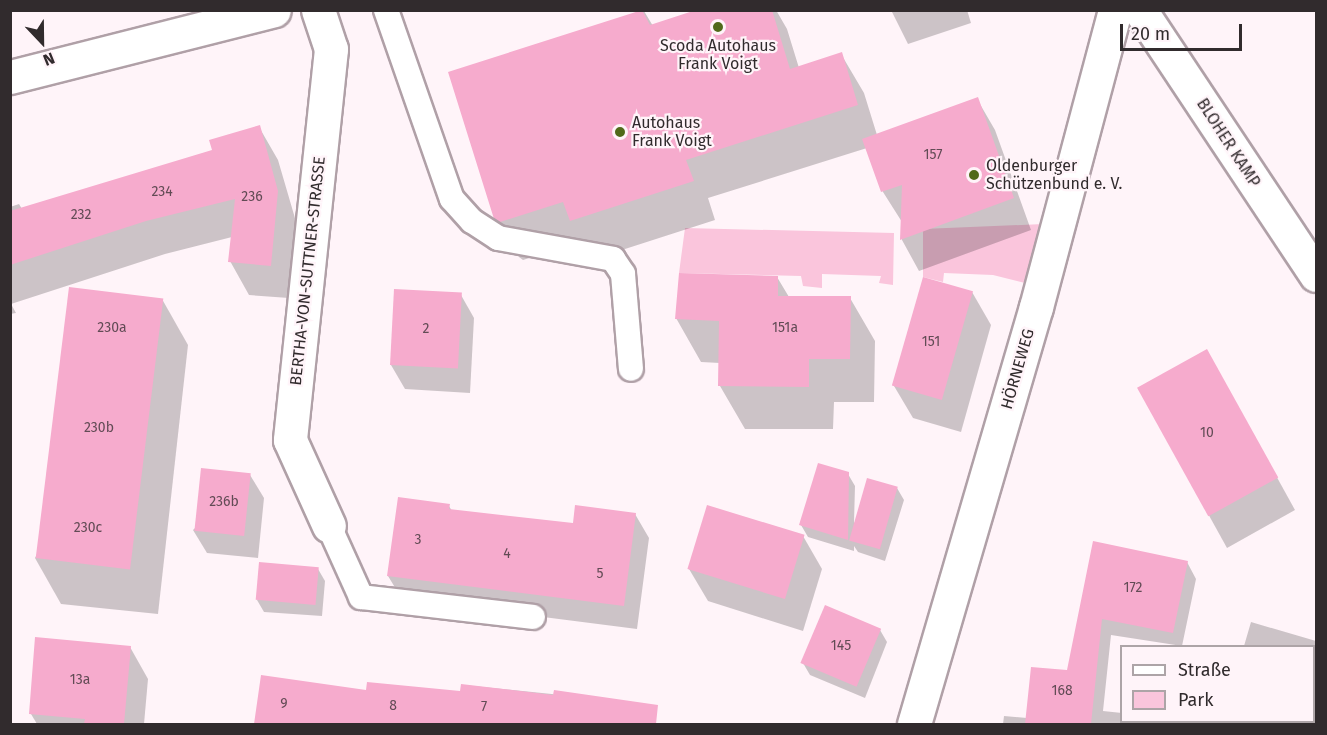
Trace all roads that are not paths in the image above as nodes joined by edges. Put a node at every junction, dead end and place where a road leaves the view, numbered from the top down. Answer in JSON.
{"nodes":[{"id":1,"x":274,"y":10,"type":"edge"},
{"id":2,"x":318,"y":10,"type":"edge"},
{"id":3,"x":386,"y":10,"type":"edge"},
{"id":4,"x":1114,"y":10,"type":"edge"},
{"id":5,"x":1140,"y":10,"type":"edge"},
{"id":6,"x":208,"y":19,"type":"edge"},
{"id":7,"x":10,"y":77,"type":"edge"},
{"id":8,"x":1317,"y":276,"type":"edge"},
{"id":9,"x":631,"y":369,"type":"dead end"},
{"id":10,"x":328,"y":526,"type":"joint"},
{"id":11,"x":533,"y":617,"type":"dead end"},
{"id":12,"x":914,"y":724,"type":"edge"}],
"edges":[{"from":1,"to":6,"type":"street"},
{"from":2,"to":10,"type":"street","name":"BERTHA-VON-SUTTNER-STRASSE"},
{"from":3,"to":9,"type":"lane"},
{"from":4,"to":12,"type":"street","name":"HÖRNEWEG"},
{"from":5,"to":8,"type":"street","name":"BLOHER KAMP"},
{"from":6,"to":7,"type":"street"},
{"from":10,"to":11,"type":"lane"}]}
